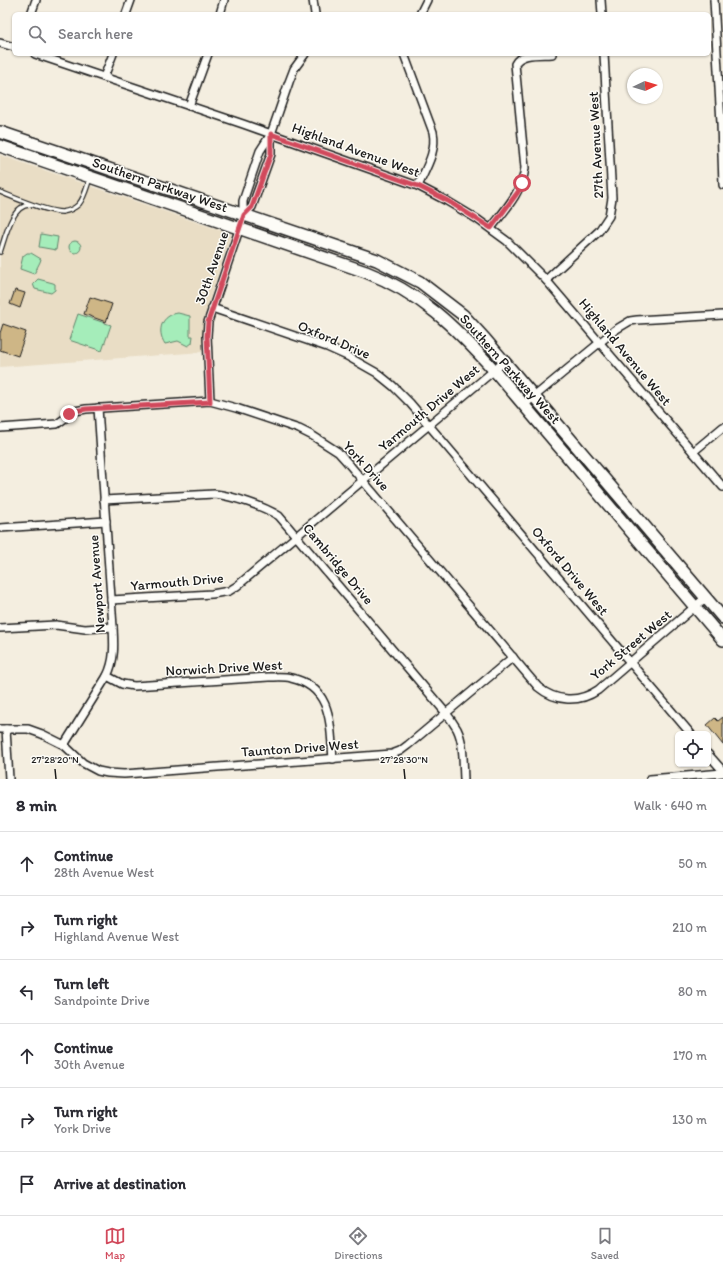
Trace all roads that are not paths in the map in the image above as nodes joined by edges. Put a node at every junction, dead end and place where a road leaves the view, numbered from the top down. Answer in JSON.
{"nodes":[{"id":1,"x":36,"y":0,"type":"edge"},
{"id":2,"x":131,"y":0,"type":"edge"},
{"id":3,"x":224,"y":0,"type":"edge"},
{"id":4,"x":313,"y":0,"type":"edge"},
{"id":5,"x":427,"y":0,"type":"edge"},
{"id":6,"x":601,"y":0,"type":"edge"},
{"id":7,"x":714,"y":0,"type":"edge"},
{"id":8,"x":32,"y":12,"type":"edge"},
{"id":9,"x":127,"y":12,"type":"edge"},
{"id":10,"x":221,"y":12,"type":"edge"},
{"id":11,"x":315,"y":12,"type":"edge"},
{"id":12,"x":421,"y":12,"type":"edge"},
{"id":13,"x":602,"y":12,"type":"edge"},
{"id":14,"x":0,"y":43,"type":"edge"},
{"id":15,"x":12,"y":46,"type":"edge"},
{"id":16,"x":41,"y":56,"type":"edge"},
{"id":17,"x":112,"y":56,"type":"edge"},
{"id":18,"x":207,"y":56,"type":"edge"},
{"id":19,"x":304,"y":56,"type":"edge"},
{"id":20,"x":405,"y":56,"type":"edge"},
{"id":21,"x":527,"y":56,"type":"edge"},
{"id":22,"x":604,"y":56,"type":"edge"},
{"id":23,"x":104,"y":77,"type":"junction"},
{"id":24,"x":189,"y":106,"type":"junction"},
{"id":25,"x":722,"y":123,"type":"edge"},
{"id":26,"x":0,"y":132,"type":"edge"},
{"id":27,"x":271,"y":134,"type":"junction"},
{"id":28,"x":0,"y":146,"type":"edge"},
{"id":29,"x":90,"y":177,"type":"junction"},
{"id":30,"x":723,"y":185,"type":"edge"},
{"id":31,"x":418,"y":186,"type":"junction"},
{"id":32,"x":0,"y":192,"type":"edge"},
{"id":33,"x":33,"y":205,"type":"junction"},
{"id":34,"x":244,"y":215,"type":"junction"},
{"id":35,"x":240,"y":228,"type":"junction"},
{"id":36,"x":491,"y":228,"type":"junction"},
{"id":37,"x":0,"y":252,"type":"edge"},
{"id":38,"x":546,"y":280,"type":"junction"},
{"id":39,"x":212,"y":308,"type":"junction"},
{"id":40,"x":723,"y":315,"type":"edge"},
{"id":41,"x":600,"y":343,"type":"junction"},
{"id":42,"x":504,"y":362,"type":"junction"},
{"id":43,"x":494,"y":370,"type":"junction"},
{"id":44,"x":535,"y":397,"type":"junction"},
{"id":45,"x":210,"y":402,"type":"junction"},
{"id":46,"x":524,"y":406,"type":"junction"},
{"id":47,"x":98,"y":408,"type":"junction"},
{"id":48,"x":429,"y":425,"type":"junction"},
{"id":49,"x":723,"y":427,"type":"edge"},
{"id":50,"x":0,"y":428,"type":"edge"},
{"id":51,"x":693,"y":452,"type":"junction"},
{"id":52,"x":362,"y":481,"type":"junction"},
{"id":53,"x":723,"y":487,"type":"edge"},
{"id":54,"x":104,"y":500,"type":"junction"},
{"id":55,"x":106,"y":521,"type":"junction"},
{"id":56,"x":0,"y":528,"type":"edge"},
{"id":57,"x":298,"y":536,"type":"junction"},
{"id":58,"x":705,"y":598,"type":"junction"},
{"id":59,"x":111,"y":600,"type":"junction"},
{"id":60,"x":695,"y":607,"type":"junction"},
{"id":61,"x":723,"y":618,"type":"edge"},
{"id":62,"x":113,"y":627,"type":"junction"},
{"id":63,"x":0,"y":628,"type":"edge"},
{"id":64,"x":723,"y":640,"type":"edge"},
{"id":65,"x":513,"y":657,"type":"junction"},
{"id":66,"x":630,"y":662,"type":"junction"},
{"id":67,"x":107,"y":676,"type":"junction"},
{"id":68,"x":567,"y":699,"type":"joint"},
{"id":69,"x":446,"y":713,"type":"junction"},
{"id":70,"x":3,"y":729,"type":"edge"},
{"id":71,"x":688,"y":731,"type":"edge"},
{"id":72,"x":64,"y":745,"type":"junction"},
{"id":73,"x":711,"y":758,"type":"edge"},
{"id":74,"x":333,"y":759,"type":"junction"},
{"id":75,"x":723,"y":772,"type":"edge"},
{"id":76,"x":9,"y":779,"type":"edge"},
{"id":77,"x":464,"y":779,"type":"edge"},
{"id":78,"x":650,"y":779,"type":"edge"}],
"edges":[{"from":1,"to":8,"type":"street"},
{"from":2,"to":9,"type":"street"},
{"from":3,"to":10,"type":"street"},
{"from":4,"to":11,"type":"street"},
{"from":5,"to":12,"type":"street"},
{"from":6,"to":13,"type":"street"},
{"from":7,"to":25,"type":"street"},
{"from":14,"to":15,"type":"street"},
{"from":16,"to":23,"type":"street","name":"Highland Avenue West"},
{"from":17,"to":23,"type":"street"},
{"from":18,"to":24,"type":"street"},
{"from":19,"to":27,"type":"street"},
{"from":20,"to":31,"type":"street"},
{"from":21,"to":36,"type":"street"},
{"from":22,"to":38,"type":"street","name":"27th Avenue West"},
{"from":23,"to":24,"type":"street","name":"Highland Avenue West"},
{"from":24,"to":27,"type":"street","name":"Highland Avenue West"},
{"from":25,"to":30,"type":"street"},
{"from":26,"to":34,"type":"street","name":"Southern Parkway West"},
{"from":27,"to":31,"type":"street","name":"Highland Avenue West"},
{"from":27,"to":34,"type":"street"},
{"from":27,"to":34,"type":"street"},
{"from":28,"to":29,"type":"street","name":"Southern Parkway West"},
{"from":29,"to":33,"type":"lane"},
{"from":29,"to":35,"type":"street","name":"Southern Parkway West"},
{"from":31,"to":36,"type":"street","name":"Highland Avenue West"},
{"from":32,"to":33,"type":"lane"},
{"from":33,"to":37,"type":"lane"},
{"from":34,"to":35,"type":"street","name":"30th Avenue"},
{"from":34,"to":42,"type":"street","name":"Southern Parkway West"},
{"from":35,"to":39,"type":"street","name":"30th Avenue"},
{"from":35,"to":43,"type":"street","name":"Southern Parkway West"},
{"from":36,"to":38,"type":"street","name":"Highland Avenue West"},
{"from":38,"to":41,"type":"street","name":"Highland Avenue West"},
{"from":39,"to":45,"type":"street","name":"30th Avenue"},
{"from":39,"to":48,"type":"street","name":"Oxford Drive"},
{"from":40,"to":41,"type":"street"},
{"from":41,"to":44,"type":"street"},
{"from":41,"to":51,"type":"street","name":"Highland Avenue West"},
{"from":42,"to":43,"type":"street","name":"Yarmouth Drive West"},
{"from":42,"to":44,"type":"street","name":"Southern Parkway West"},
{"from":43,"to":46,"type":"street","name":"Southern Parkway West"},
{"from":43,"to":48,"type":"street","name":"Yarmouth Drive West"},
{"from":44,"to":46,"type":"street"},
{"from":44,"to":58,"type":"street","name":"Southern Parkway West"},
{"from":45,"to":47,"type":"street","name":"York Drive"},
{"from":45,"to":52,"type":"street","name":"York Drive"},
{"from":46,"to":60,"type":"street","name":"Southern Parkway West"},
{"from":47,"to":50,"type":"street","name":"York Drive"},
{"from":47,"to":54,"type":"street","name":"Newport Avenue"},
{"from":48,"to":52,"type":"street","name":"Yarmouth Drive West"},
{"from":48,"to":66,"type":"street","name":"Oxford Drive West"},
{"from":49,"to":51,"type":"street"},
{"from":51,"to":53,"type":"street","name":"Highland Avenue West"},
{"from":52,"to":57,"type":"street","name":"Yarmouth Drive West"},
{"from":52,"to":65,"type":"street","name":"York Drive"},
{"from":54,"to":55,"type":"street","name":"Newport Avenue"},
{"from":54,"to":57,"type":"street","name":"Cambridge Drive"},
{"from":55,"to":56,"type":"street"},
{"from":55,"to":59,"type":"street","name":"Newport Avenue"},
{"from":57,"to":59,"type":"street","name":"Yarmouth Drive"},
{"from":57,"to":69,"type":"street","name":"Cambridge Drive"},
{"from":58,"to":60,"type":"street","name":"York Street West"},
{"from":58,"to":61,"type":"street","name":"Southern Parkway West"},
{"from":59,"to":62,"type":"street","name":"Newport Avenue"},
{"from":60,"to":64,"type":"street","name":"Southern Parkway West"},
{"from":60,"to":66,"type":"street","name":"York Street West"},
{"from":62,"to":63,"type":"street"},
{"from":62,"to":67,"type":"street","name":"Newport Avenue"},
{"from":65,"to":68,"type":"street","name":"York Drive"},
{"from":65,"to":69,"type":"street","name":"Taunton Drive West"},
{"from":66,"to":68,"type":"street","name":"York Street West"},
{"from":66,"to":71,"type":"street","name":"Oxford Drive West"},
{"from":67,"to":72,"type":"street","name":"Newport Avenue"},
{"from":67,"to":74,"type":"street","name":"Norwich Drive West"},
{"from":69,"to":74,"type":"street","name":"Taunton Drive West"},
{"from":69,"to":77,"type":"street","name":"Cambridge Drive"},
{"from":70,"to":72,"type":"street","name":"Taunton Drive West"},
{"from":70,"to":76,"type":"street"},
{"from":72,"to":74,"type":"street","name":"Taunton Drive West"},
{"from":73,"to":75,"type":"street"},
{"from":75,"to":78,"type":"street"}]}
